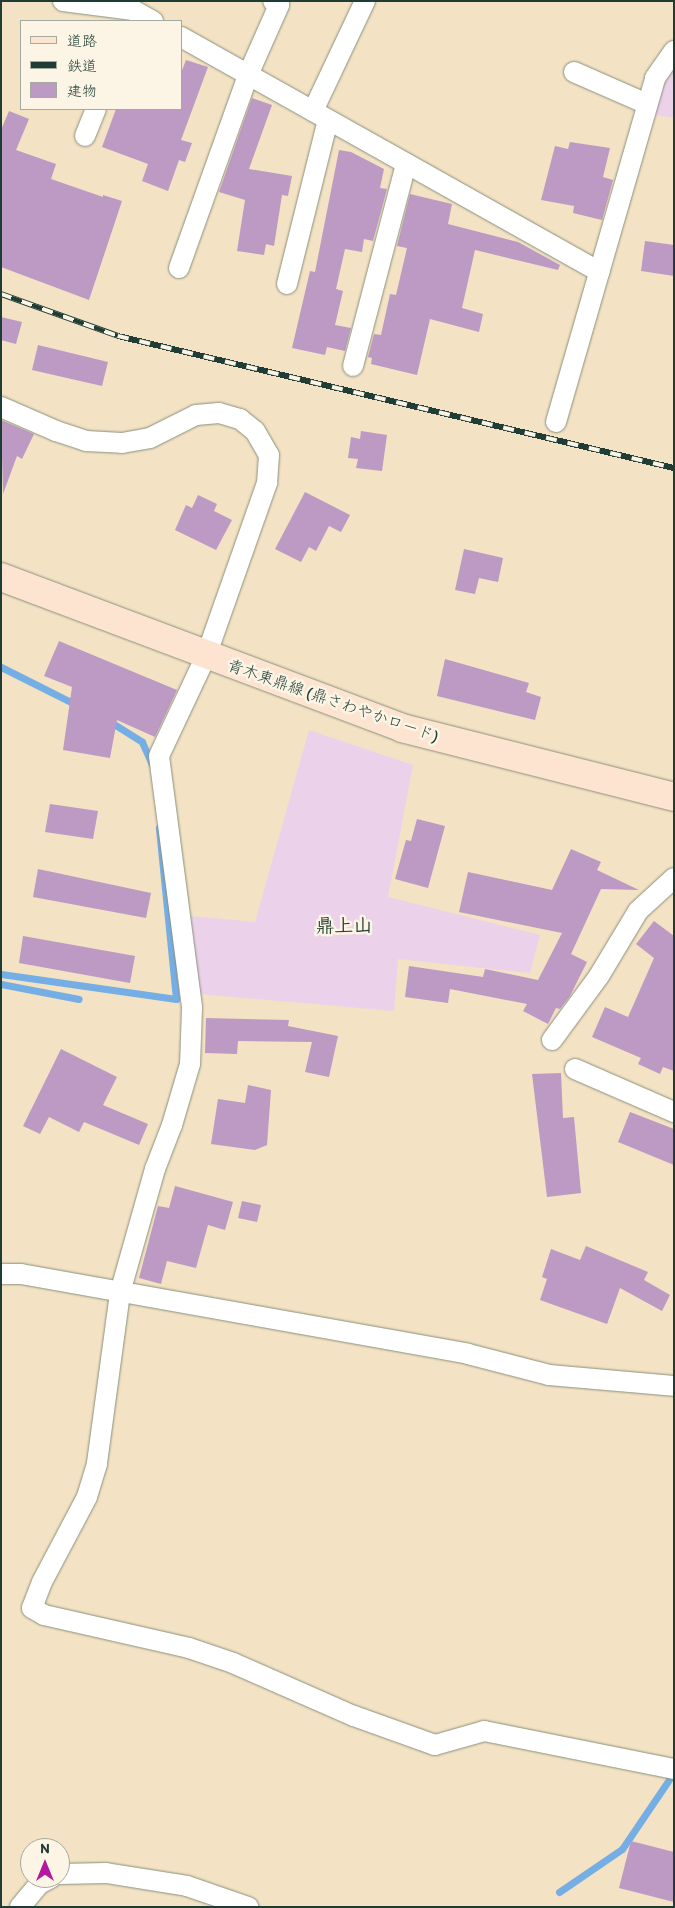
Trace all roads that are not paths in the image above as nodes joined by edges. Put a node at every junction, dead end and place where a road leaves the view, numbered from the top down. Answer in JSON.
{"nodes":[{"id":1,"x":63,"y":1,"type":"edge"},
{"id":2,"x":273,"y":1,"type":"edge"},
{"id":3,"x":365,"y":1,"type":"edge"},
{"id":4,"x":134,"y":11,"type":"edge"},
{"id":5,"x":151,"y":20,"type":"edge"},
{"id":6,"x":182,"y":38,"type":"edge"},
{"id":7,"x":674,"y":51,"type":"edge"},
{"id":8,"x":574,"y":72,"type":"dead end"},
{"id":9,"x":248,"y":75,"type":"junction"},
{"id":10,"x":647,"y":104,"type":"junction"},
{"id":11,"x":96,"y":110,"type":"edge"},
{"id":12,"x":320,"y":116,"type":"junction"},
{"id":13,"x":85,"y":136,"type":"dead end"},
{"id":14,"x":406,"y":164,"type":"junction"},
{"id":15,"x":179,"y":268,"type":"dead end"},
{"id":16,"x":599,"y":272,"type":"junction"},
{"id":17,"x":287,"y":284,"type":"dead end"},
{"id":18,"x":353,"y":366,"type":"dead end"},
{"id":19,"x":1,"y":407,"type":"edge"},
{"id":20,"x":556,"y":422,"type":"dead end"},
{"id":21,"x":1,"y":577,"type":"edge"},
{"id":22,"x":206,"y":656,"type":"junction"},
{"id":23,"x":674,"y":797,"type":"edge"},
{"id":24,"x":674,"y":878,"type":"edge"},
{"id":25,"x":552,"y":1040,"type":"dead end"},
{"id":26,"x":574,"y":1069,"type":"dead end"},
{"id":27,"x":674,"y":1112,"type":"edge"},
{"id":28,"x":1,"y":1274,"type":"edge"},
{"id":29,"x":120,"y":1293,"type":"junction"},
{"id":30,"x":674,"y":1386,"type":"edge"},
{"id":31,"x":674,"y":1769,"type":"edge"},
{"id":32,"x":70,"y":1874,"type":"edge"},
{"id":33,"x":36,"y":1888,"type":"edge"},
{"id":34,"x":20,"y":1907,"type":"edge"},
{"id":35,"x":248,"y":1907,"type":"edge"}],
"edges":[{"from":1,"to":4,"type":"street"},
{"from":2,"to":9,"type":"street"},
{"from":3,"to":12,"type":"street"},
{"from":4,"to":5,"type":"street"},
{"from":6,"to":9,"type":"street"},
{"from":7,"to":10,"type":"street"},
{"from":8,"to":10,"type":"street"},
{"from":9,"to":12,"type":"street"},
{"from":9,"to":15,"type":"street"},
{"from":10,"to":16,"type":"street"},
{"from":11,"to":13,"type":"street"},
{"from":12,"to":14,"type":"street"},
{"from":12,"to":17,"type":"street"},
{"from":14,"to":16,"type":"street"},
{"from":14,"to":18,"type":"street"},
{"from":16,"to":20,"type":"street"},
{"from":19,"to":22,"type":"street"},
{"from":21,"to":22,"type":"main road","name":"青木東鼎線 (鼎さわやかロード)"},
{"from":22,"to":23,"type":"main road","name":"青木東鼎線 (鼎さわやかロード)"},
{"from":22,"to":29,"type":"street"},
{"from":24,"to":25,"type":"street"},
{"from":26,"to":27,"type":"street"},
{"from":28,"to":29,"type":"street"},
{"from":29,"to":30,"type":"street"},
{"from":29,"to":31,"type":"street"},
{"from":32,"to":35,"type":"street"},
{"from":33,"to":34,"type":"street"}]}
